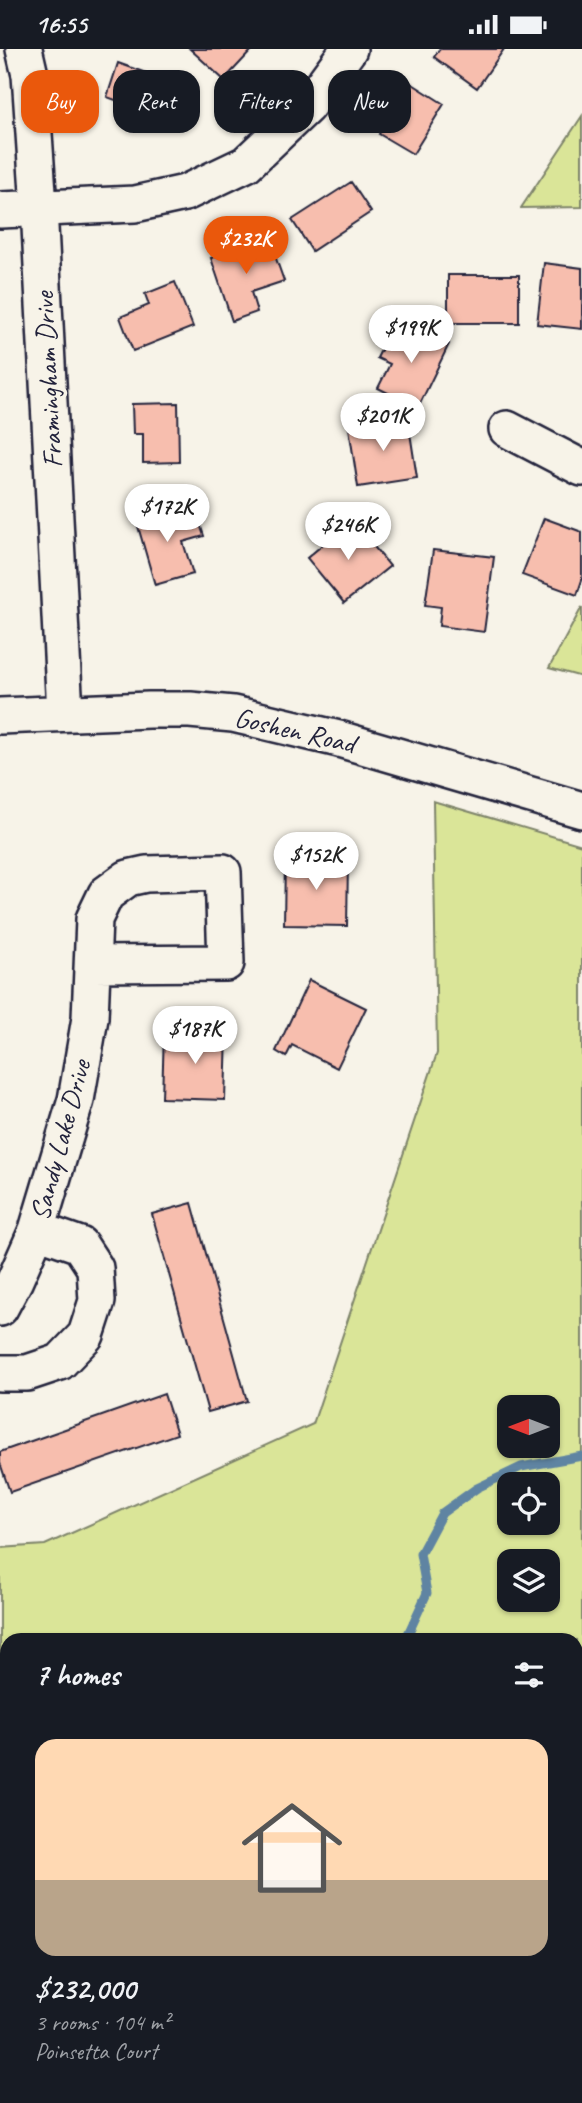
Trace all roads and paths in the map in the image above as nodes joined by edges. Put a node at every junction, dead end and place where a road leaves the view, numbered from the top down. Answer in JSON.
{"nodes":[{"id":1,"x":24,"y":49,"type":"edge"},
{"id":2,"x":349,"y":49,"type":"edge"},
{"id":3,"x":39,"y":207,"type":"junction"},
{"id":4,"x":0,"y":210,"type":"edge"},
{"id":5,"x":506,"y":429,"type":"dead end"},
{"id":6,"x":582,"y":468,"type":"edge"},
{"id":7,"x":65,"y":713,"type":"junction"},
{"id":8,"x":0,"y":716,"type":"edge"},
{"id":9,"x":582,"y":810,"type":"edge"},
{"id":10,"x":93,"y":964,"type":"dead end"},
{"id":11,"x":37,"y":1230,"type":"junction"},
{"id":12,"x":0,"y":1308,"type":"edge"},
{"id":13,"x":0,"y":1373,"type":"edge"}],
"edges":[{"from":1,"to":3,"type":"street","name":"Framingham Drive"},
{"from":2,"to":3,"type":"street"},
{"from":3,"to":4,"type":"street"},
{"from":3,"to":7,"type":"street","name":"Framingham Drive"},
{"from":5,"to":6,"type":"street"},
{"from":7,"to":8,"type":"street","name":"Goshen Road"},
{"from":7,"to":9,"type":"street","name":"Goshen Road"},
{"from":10,"to":11,"type":"street","name":"Sandy Lake Drive"},
{"from":11,"to":12,"type":"street","name":"Sandy Lake Drive"},
{"from":11,"to":13,"type":"street"}]}
